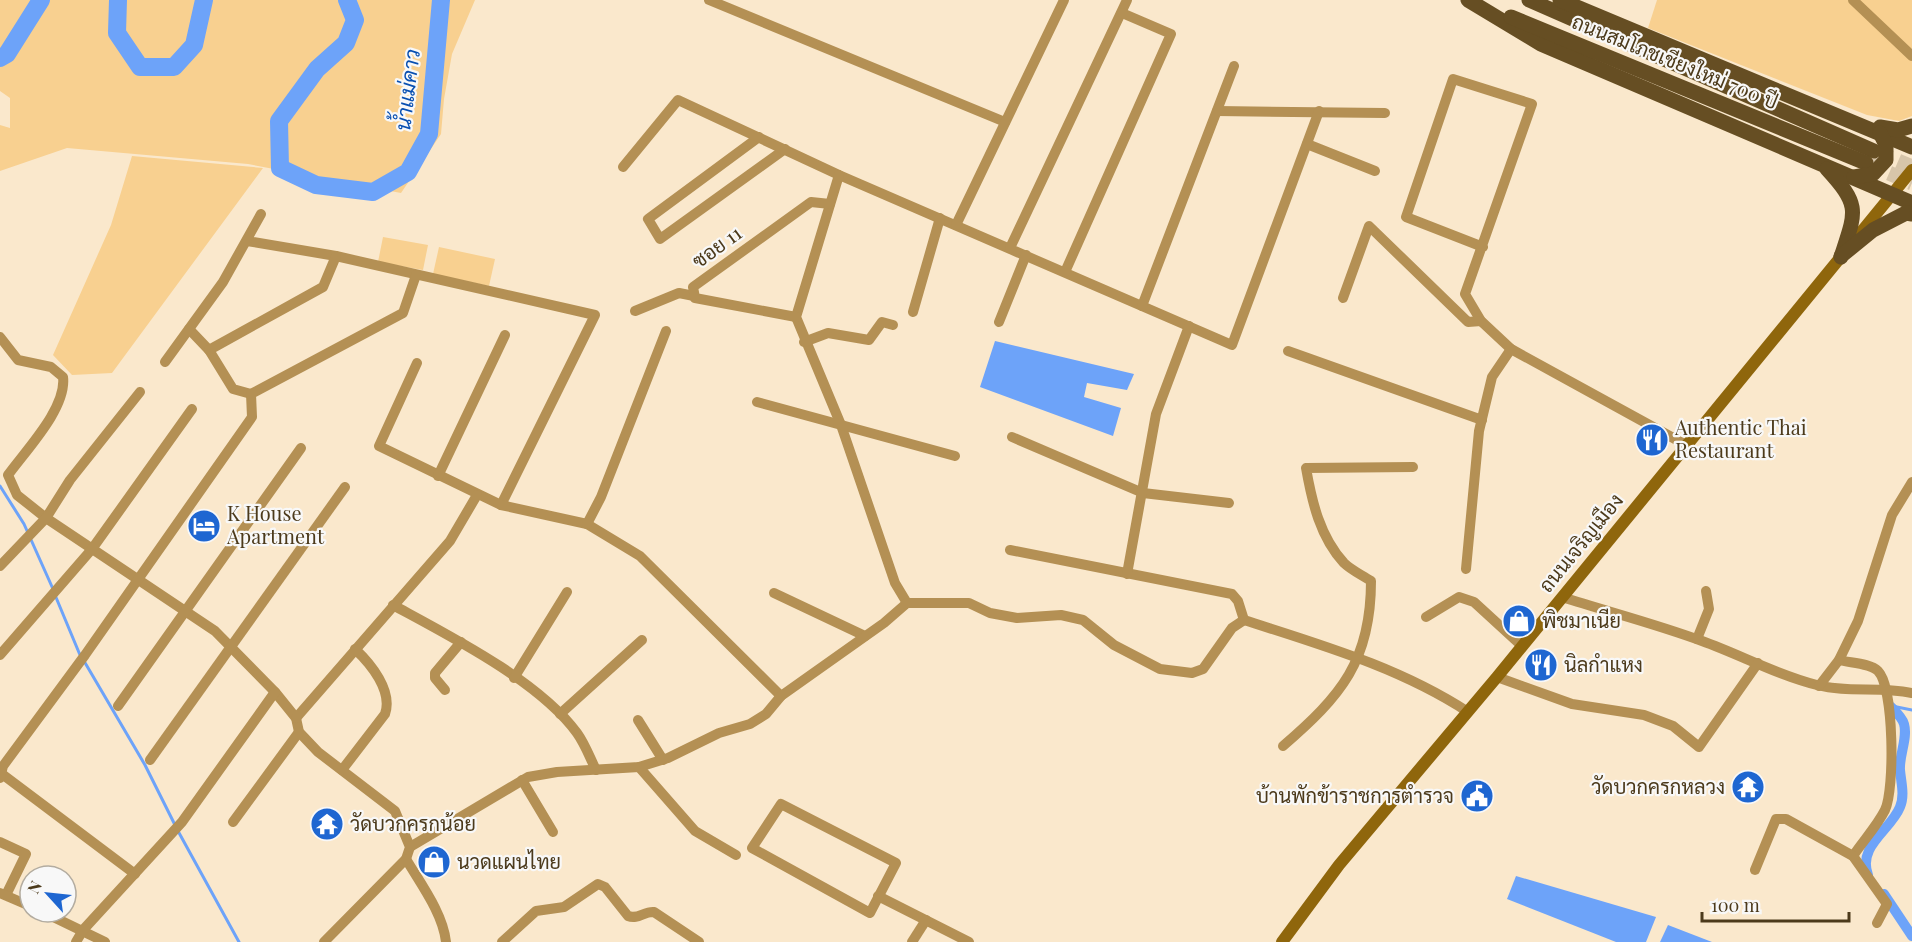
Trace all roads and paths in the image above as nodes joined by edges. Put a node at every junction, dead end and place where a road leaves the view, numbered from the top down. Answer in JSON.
{"nodes":[{"id":1,"x":709,"y":0,"type":"edge"},
{"id":2,"x":1064,"y":0,"type":"edge"},
{"id":3,"x":1127,"y":0,"type":"edge"},
{"id":4,"x":1468,"y":0,"type":"edge"},
{"id":5,"x":1528,"y":0,"type":"edge"},
{"id":6,"x":1560,"y":0,"type":"edge"},
{"id":7,"x":1853,"y":0,"type":"edge"},
{"id":8,"x":1122,"y":13,"type":"junction"},
{"id":9,"x":1912,"y":56,"type":"edge"},
{"id":10,"x":1234,"y":66,"type":"dead end"},
{"id":11,"x":1217,"y":111,"type":"junction"},
{"id":12,"x":1319,"y":111,"type":"junction"},
{"id":13,"x":1385,"y":113,"type":"dead end"},
{"id":14,"x":1005,"y":122,"type":"junction"},
{"id":15,"x":1854,"y":124,"type":"junction"},
{"id":16,"x":1912,"y":126,"type":"edge"},
{"id":17,"x":1880,"y":133,"type":"junction"},
{"id":18,"x":759,"y":137,"type":"junction"},
{"id":19,"x":1307,"y":144,"type":"junction"},
{"id":20,"x":1912,"y":147,"type":"edge"},
{"id":21,"x":785,"y":149,"type":"junction"},
{"id":22,"x":1823,"y":165,"type":"junction"},
{"id":23,"x":623,"y":167,"type":"dead end"},
{"id":24,"x":1912,"y":170,"type":"edge"},
{"id":25,"x":1375,"y":171,"type":"dead end"},
{"id":26,"x":839,"y":175,"type":"junction"},
{"id":27,"x":1854,"y":177,"type":"junction"},
{"id":28,"x":1892,"y":195,"type":"junction"},
{"id":29,"x":1912,"y":203,"type":"edge"},
{"id":30,"x":830,"y":204,"type":"junction"},
{"id":31,"x":261,"y":214,"type":"dead end"},
{"id":32,"x":1912,"y":214,"type":"edge"},
{"id":33,"x":940,"y":218,"type":"junction"},
{"id":34,"x":957,"y":225,"type":"junction"},
{"id":35,"x":247,"y":241,"type":"junction"},
{"id":36,"x":1484,"y":247,"type":"junction"},
{"id":37,"x":1010,"y":248,"type":"junction"},
{"id":38,"x":1026,"y":255,"type":"junction"},
{"id":39,"x":336,"y":256,"type":"junction"},
{"id":40,"x":1841,"y":256,"type":"junction"},
{"id":41,"x":1065,"y":272,"type":"junction"},
{"id":42,"x":416,"y":275,"type":"junction"},
{"id":43,"x":694,"y":296,"type":"junction"},
{"id":44,"x":1343,"y":298,"type":"dead end"},
{"id":45,"x":1142,"y":306,"type":"junction"},
{"id":46,"x":635,"y":311,"type":"dead end"},
{"id":47,"x":914,"y":312,"type":"dead end"},
{"id":48,"x":796,"y":317,"type":"junction"},
{"id":49,"x":1481,"y":321,"type":"junction"},
{"id":50,"x":999,"y":322,"type":"dead end"},
{"id":51,"x":893,"y":325,"type":"dead end"},
{"id":52,"x":1189,"y":326,"type":"junction"},
{"id":53,"x":189,"y":329,"type":"junction"},
{"id":54,"x":666,"y":331,"type":"dead end"},
{"id":55,"x":505,"y":335,"type":"dead end"},
{"id":56,"x":0,"y":338,"type":"edge"},
{"id":57,"x":804,"y":342,"type":"junction"},
{"id":58,"x":1511,"y":349,"type":"junction"},
{"id":59,"x":209,"y":350,"type":"junction"},
{"id":60,"x":1288,"y":351,"type":"dead end"},
{"id":61,"x":165,"y":362,"type":"dead end"},
{"id":62,"x":417,"y":363,"type":"dead end"},
{"id":63,"x":140,"y":392,"type":"dead end"},
{"id":64,"x":251,"y":394,"type":"junction"},
{"id":65,"x":757,"y":402,"type":"dead end"},
{"id":66,"x":192,"y":409,"type":"dead end"},
{"id":67,"x":1482,"y":420,"type":"junction"},
{"id":68,"x":841,"y":425,"type":"junction"},
{"id":69,"x":1012,"y":437,"type":"dead end"},
{"id":70,"x":1686,"y":445,"type":"junction"},
{"id":71,"x":301,"y":448,"type":"dead end"},
{"id":72,"x":955,"y":456,"type":"dead end"},
{"id":73,"x":0,"y":466,"type":"edge"},
{"id":74,"x":1413,"y":467,"type":"dead end"},
{"id":75,"x":8,"y":475,"type":"junction"},
{"id":76,"x":438,"y":476,"type":"junction"},
{"id":77,"x":1912,"y":482,"type":"edge"},
{"id":78,"x":345,"y":487,"type":"dead end"},
{"id":79,"x":1143,"y":493,"type":"junction"},
{"id":80,"x":477,"y":495,"type":"junction"},
{"id":81,"x":1229,"y":503,"type":"dead end"},
{"id":82,"x":501,"y":505,"type":"junction"},
{"id":83,"x":46,"y":518,"type":"junction"},
{"id":84,"x":586,"y":524,"type":"junction"},
{"id":85,"x":92,"y":549,"type":"junction"},
{"id":86,"x":1010,"y":550,"type":"dead end"},
{"id":87,"x":0,"y":566,"type":"edge"},
{"id":88,"x":1466,"y":569,"type":"dead end"},
{"id":89,"x":1128,"y":574,"type":"junction"},
{"id":90,"x":138,"y":579,"type":"junction"},
{"id":91,"x":1706,"y":591,"type":"dead end"},
{"id":92,"x":567,"y":592,"type":"dead end"},
{"id":93,"x":774,"y":593,"type":"dead end"},
{"id":94,"x":1562,"y":597,"type":"junction"},
{"id":95,"x":908,"y":603,"type":"junction"},
{"id":96,"x":393,"y":605,"type":"junction"},
{"id":97,"x":186,"y":611,"type":"junction"},
{"id":98,"x":1426,"y":617,"type":"dead end"},
{"id":99,"x":1244,"y":620,"type":"junction"},
{"id":100,"x":865,"y":636,"type":"junction"},
{"id":101,"x":1697,"y":639,"type":"junction"},
{"id":102,"x":642,"y":640,"type":"dead end"},
{"id":103,"x":461,"y":642,"type":"junction"},
{"id":104,"x":1522,"y":646,"type":"junction"},
{"id":105,"x":231,"y":648,"type":"junction"},
{"id":106,"x":355,"y":650,"type":"junction"},
{"id":107,"x":0,"y":655,"type":"edge"},
{"id":108,"x":1359,"y":657,"type":"junction"},
{"id":109,"x":1839,"y":660,"type":"junction"},
{"id":110,"x":1758,"y":663,"type":"junction"},
{"id":111,"x":1497,"y":677,"type":"junction"},
{"id":112,"x":514,"y":678,"type":"junction"},
{"id":113,"x":1819,"y":686,"type":"junction"},
{"id":114,"x":1887,"y":688,"type":"junction"},
{"id":115,"x":445,"y":690,"type":"dead end"},
{"id":116,"x":275,"y":692,"type":"junction"},
{"id":117,"x":1912,"y":693,"type":"edge"},
{"id":118,"x":782,"y":696,"type":"junction"},
{"id":119,"x":118,"y":706,"type":"dead end"},
{"id":120,"x":1468,"y":712,"type":"junction"},
{"id":121,"x":560,"y":714,"type":"junction"},
{"id":122,"x":296,"y":718,"type":"junction"},
{"id":123,"x":638,"y":720,"type":"dead end"},
{"id":124,"x":299,"y":732,"type":"junction"},
{"id":125,"x":1283,"y":746,"type":"dead end"},
{"id":126,"x":150,"y":760,"type":"dead end"},
{"id":127,"x":663,"y":760,"type":"junction"},
{"id":128,"x":639,"y":767,"type":"junction"},
{"id":129,"x":342,"y":770,"type":"junction"},
{"id":130,"x":596,"y":770,"type":"junction"},
{"id":131,"x":1,"y":776,"type":"edge"},
{"id":132,"x":522,"y":780,"type":"junction"},
{"id":133,"x":234,"y":822,"type":"dead end"},
{"id":134,"x":553,"y":832,"type":"dead end"},
{"id":135,"x":0,"y":842,"type":"edge"},
{"id":136,"x":410,"y":847,"type":"junction"},
{"id":137,"x":736,"y":855,"type":"dead end"},
{"id":138,"x":1853,"y":856,"type":"junction"},
{"id":139,"x":406,"y":859,"type":"junction"},
{"id":140,"x":1755,"y":870,"type":"dead end"},
{"id":141,"x":135,"y":874,"type":"junction"},
{"id":142,"x":3,"y":894,"type":"edge"},
{"id":143,"x":878,"y":896,"type":"junction"},
{"id":144,"x":18,"y":901,"type":"edge"},
{"id":145,"x":926,"y":920,"type":"junction"},
{"id":146,"x":1878,"y":922,"type":"dead end"},
{"id":147,"x":70,"y":924,"type":"edge"},
{"id":148,"x":83,"y":930,"type":"junction"},
{"id":149,"x":76,"y":942,"type":"edge"},
{"id":150,"x":105,"y":942,"type":"edge"},
{"id":151,"x":324,"y":942,"type":"edge"},
{"id":152,"x":446,"y":942,"type":"edge"},
{"id":153,"x":502,"y":942,"type":"edge"},
{"id":154,"x":699,"y":942,"type":"edge"},
{"id":155,"x":912,"y":942,"type":"edge"},
{"id":156,"x":969,"y":942,"type":"edge"},
{"id":157,"x":1282,"y":942,"type":"edge"}],
"edges":[{"from":1,"to":14,"type":"street"},
{"from":2,"to":14,"type":"street"},
{"from":3,"to":8,"type":"street"},
{"from":4,"to":5,"type":"main road","name":"ถนนสมโภชเชียงใหม่ 700 ปี"},
{"from":4,"to":22,"type":"main road"},
{"from":6,"to":15,"type":"main road"},
{"from":7,"to":9,"type":"street"},
{"from":8,"to":37,"type":"street"},
{"from":8,"to":41,"type":"street"},
{"from":10,"to":11,"type":"street"},
{"from":11,"to":12,"type":"street"},
{"from":11,"to":45,"type":"street"},
{"from":12,"to":13,"type":"street"},
{"from":12,"to":19,"type":"street"},
{"from":14,"to":34,"type":"street"},
{"from":15,"to":16,"type":"main road"},
{"from":15,"to":17,"type":"main road"},
{"from":17,"to":20,"type":"main road"},
{"from":17,"to":27,"type":"main road"},
{"from":18,"to":21,"type":"street"},
{"from":18,"to":21,"type":"street"},
{"from":18,"to":23,"type":"street"},
{"from":19,"to":25,"type":"street"},
{"from":19,"to":52,"type":"street"},
{"from":21,"to":26,"type":"street"},
{"from":22,"to":27,"type":"main road"},
{"from":22,"to":40,"type":"main road"},
{"from":24,"to":28,"type":"main road","name":"ถนนเจริญเมือง"},
{"from":26,"to":30,"type":"street"},
{"from":26,"to":33,"type":"street"},
{"from":27,"to":28,"type":"main road"},
{"from":28,"to":29,"type":"main road"},
{"from":28,"to":40,"type":"main road","name":"ถนนเจริญเมือง"},
{"from":30,"to":43,"type":"street","name":"ซอย 11"},
{"from":30,"to":48,"type":"street"},
{"from":31,"to":35,"type":"street"},
{"from":32,"to":40,"type":"main road"},
{"from":33,"to":34,"type":"street"},
{"from":33,"to":47,"type":"street"},
{"from":34,"to":37,"type":"street"},
{"from":35,"to":39,"type":"street"},
{"from":35,"to":53,"type":"street"},
{"from":36,"to":36,"type":"street"},
{"from":36,"to":49,"type":"street"},
{"from":37,"to":38,"type":"street"},
{"from":38,"to":41,"type":"street"},
{"from":38,"to":50,"type":"street"},
{"from":39,"to":42,"type":"street"},
{"from":39,"to":59,"type":"street"},
{"from":40,"to":70,"type":"main road","name":"ถนนเจริญเมือง"},
{"from":41,"to":45,"type":"street"},
{"from":42,"to":64,"type":"street"},
{"from":42,"to":82,"type":"street"},
{"from":43,"to":46,"type":"street"},
{"from":43,"to":48,"type":"street","name":"ซอย 11"},
{"from":44,"to":49,"type":"street"},
{"from":45,"to":52,"type":"street"},
{"from":48,"to":57,"type":"street"},
{"from":49,"to":58,"type":"street"},
{"from":51,"to":57,"type":"street"},
{"from":52,"to":79,"type":"street"},
{"from":53,"to":59,"type":"street"},
{"from":53,"to":61,"type":"street"},
{"from":54,"to":84,"type":"street"},
{"from":55,"to":76,"type":"street"},
{"from":56,"to":75,"type":"street"},
{"from":57,"to":68,"type":"street"},
{"from":58,"to":67,"type":"street"},
{"from":58,"to":70,"type":"street"},
{"from":59,"to":64,"type":"street"},
{"from":60,"to":67,"type":"street"},
{"from":62,"to":76,"type":"street"},
{"from":63,"to":83,"type":"street"},
{"from":64,"to":90,"type":"street"},
{"from":65,"to":68,"type":"street"},
{"from":66,"to":85,"type":"street"},
{"from":67,"to":88,"type":"street"},
{"from":68,"to":72,"type":"street"},
{"from":68,"to":95,"type":"street"},
{"from":69,"to":79,"type":"street"},
{"from":70,"to":94,"type":"main road","name":"ถนนเจริญเมือง"},
{"from":71,"to":97,"type":"street"},
{"from":73,"to":75,"type":"street"},
{"from":74,"to":108,"type":"street"},
{"from":75,"to":83,"type":"street"},
{"from":76,"to":80,"type":"street"},
{"from":77,"to":109,"type":"street"},
{"from":78,"to":105,"type":"street"},
{"from":79,"to":81,"type":"street"},
{"from":79,"to":89,"type":"street"},
{"from":80,"to":82,"type":"street"},
{"from":80,"to":96,"type":"street"},
{"from":82,"to":84,"type":"street"},
{"from":83,"to":85,"type":"street"},
{"from":83,"to":87,"type":"street"},
{"from":84,"to":118,"type":"street"},
{"from":85,"to":90,"type":"street"},
{"from":85,"to":107,"type":"street"},
{"from":86,"to":89,"type":"street"},
{"from":89,"to":99,"type":"street"},
{"from":90,"to":97,"type":"street"},
{"from":90,"to":131,"type":"street"},
{"from":91,"to":101,"type":"street"},
{"from":92,"to":112,"type":"street"},
{"from":93,"to":100,"type":"street"},
{"from":94,"to":101,"type":"street"},
{"from":94,"to":104,"type":"main road","name":"ถนนเจริญเมือง"},
{"from":95,"to":99,"type":"street"},
{"from":95,"to":100,"type":"street"},
{"from":96,"to":103,"type":"street"},
{"from":96,"to":106,"type":"street"},
{"from":97,"to":105,"type":"street"},
{"from":97,"to":119,"type":"street"},
{"from":98,"to":104,"type":"street"},
{"from":99,"to":108,"type":"street"},
{"from":100,"to":118,"type":"street"},
{"from":101,"to":110,"type":"street"},
{"from":102,"to":121,"type":"street"},
{"from":103,"to":112,"type":"street"},
{"from":103,"to":115,"type":"street"},
{"from":104,"to":111,"type":"main road","name":"ถนนเจริญเมือง"},
{"from":105,"to":116,"type":"street"},
{"from":105,"to":126,"type":"street"},
{"from":106,"to":122,"type":"street"},
{"from":106,"to":129,"type":"street"},
{"from":108,"to":120,"type":"street"},
{"from":108,"to":125,"type":"street"},
{"from":109,"to":113,"type":"street"},
{"from":109,"to":114,"type":"street"},
{"from":110,"to":111,"type":"street"},
{"from":110,"to":113,"type":"street"},
{"from":111,"to":120,"type":"main road","name":"ถนนเจริญเมือง"},
{"from":112,"to":121,"type":"street"},
{"from":113,"to":114,"type":"street"},
{"from":114,"to":117,"type":"street"},
{"from":114,"to":138,"type":"street"},
{"from":116,"to":122,"type":"street"},
{"from":116,"to":141,"type":"street"},
{"from":118,"to":127,"type":"street"},
{"from":120,"to":157,"type":"main road","name":"ถนนเจริญเมือง"},
{"from":121,"to":130,"type":"street"},
{"from":122,"to":124,"type":"street"},
{"from":123,"to":127,"type":"street"},
{"from":124,"to":129,"type":"street"},
{"from":124,"to":133,"type":"street"},
{"from":127,"to":128,"type":"street"},
{"from":128,"to":130,"type":"street"},
{"from":128,"to":137,"type":"street"},
{"from":129,"to":136,"type":"street"},
{"from":130,"to":132,"type":"street"},
{"from":131,"to":141,"type":"street"},
{"from":132,"to":134,"type":"street"},
{"from":132,"to":136,"type":"street"},
{"from":135,"to":142,"type":"street"},
{"from":136,"to":139,"type":"street"},
{"from":138,"to":140,"type":"street"},
{"from":138,"to":146,"type":"street"},
{"from":139,"to":151,"type":"street"},
{"from":139,"to":152,"type":"street"},
{"from":141,"to":148,"type":"street"},
{"from":142,"to":144,"type":"street"},
{"from":143,"to":143,"type":"street"},
{"from":143,"to":145,"type":"street"},
{"from":145,"to":155,"type":"street"},
{"from":145,"to":156,"type":"street"},
{"from":147,"to":148,"type":"street"},
{"from":148,"to":149,"type":"street"},
{"from":148,"to":150,"type":"street"},
{"from":153,"to":154,"type":"street"}]}
